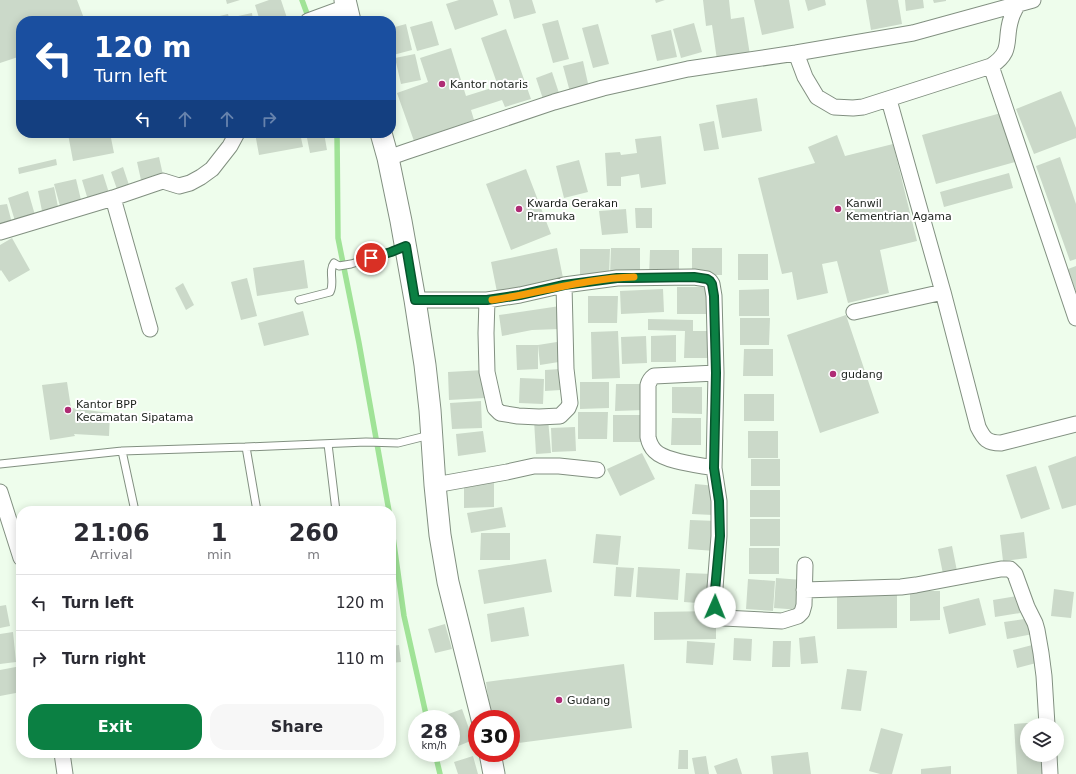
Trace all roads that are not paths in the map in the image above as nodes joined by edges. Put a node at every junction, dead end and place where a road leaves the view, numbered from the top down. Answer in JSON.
{"nodes":[{"id":1,"x":1034,"y":0,"type":"edge"},
{"id":2,"x":1018,"y":5,"type":"junction"},
{"id":3,"x":347,"y":9,"type":"edge"},
{"id":4,"x":324,"y":16,"type":"edge"},
{"id":5,"x":796,"y":53,"type":"junction"},
{"id":6,"x":991,"y":66,"type":"junction"},
{"id":7,"x":889,"y":100,"type":"junction"},
{"id":8,"x":234,"y":138,"type":"edge"},
{"id":9,"x":382,"y":138,"type":"edge"},
{"id":10,"x":388,"y":158,"type":"junction"},
{"id":11,"x":113,"y":198,"type":"junction"},
{"id":12,"x":0,"y":232,"type":"edge"},
{"id":13,"x":406,"y":246,"type":"junction"},
{"id":14,"x":564,"y":285,"type":"junction"},
{"id":15,"x":944,"y":292,"type":"junction"},
{"id":16,"x":299,"y":300,"type":"dead end"},
{"id":17,"x":415,"y":300,"type":"junction"},
{"id":18,"x":487,"y":300,"type":"junction"},
{"id":19,"x":854,"y":312,"type":"dead end"},
{"id":20,"x":1076,"y":318,"type":"edge"},
{"id":21,"x":150,"y":329,"type":"dead end"},
{"id":22,"x":716,"y":373,"type":"junction"},
{"id":23,"x":1076,"y":424,"type":"edge"},
{"id":24,"x":432,"y":434,"type":"junction"},
{"id":25,"x":328,"y":444,"type":"junction"},
{"id":26,"x":246,"y":447,"type":"junction"},
{"id":27,"x":122,"y":451,"type":"junction"},
{"id":28,"x":0,"y":464,"type":"edge"},
{"id":29,"x":714,"y":468,"type":"junction"},
{"id":30,"x":597,"y":470,"type":"dead end"},
{"id":31,"x":435,"y":485,"type":"junction"},
{"id":32,"x":0,"y":492,"type":"edge"},
{"id":33,"x":134,"y":506,"type":"edge"},
{"id":34,"x":256,"y":506,"type":"edge"},
{"id":35,"x":335,"y":506,"type":"edge"},
{"id":36,"x":16,"y":542,"type":"edge"},
{"id":37,"x":805,"y":565,"type":"dead end"},
{"id":38,"x":804,"y":590,"type":"junction"},
{"id":39,"x":480,"y":710,"type":"edge"},
{"id":40,"x":1047,"y":718,"type":"edge"},
{"id":41,"x":63,"y":758,"type":"edge"},
{"id":42,"x":492,"y":762,"type":"edge"},
{"id":43,"x":1049,"y":762,"type":"edge"},
{"id":44,"x":65,"y":774,"type":"edge"},
{"id":45,"x":494,"y":774,"type":"edge"},
{"id":46,"x":1050,"y":774,"type":"edge"}],
"edges":[{"from":1,"to":2,"type":"street"},
{"from":2,"to":5,"type":"street"},
{"from":2,"to":6,"type":"street"},
{"from":3,"to":4,"type":"street"},
{"from":5,"to":7,"type":"street"},
{"from":5,"to":10,"type":"street"},
{"from":6,"to":7,"type":"street"},
{"from":6,"to":20,"type":"street"},
{"from":7,"to":15,"type":"street"},
{"from":8,"to":11,"type":"street"},
{"from":9,"to":10,"type":"street"},
{"from":10,"to":13,"type":"street"},
{"from":11,"to":12,"type":"street"},
{"from":11,"to":21,"type":"street"},
{"from":13,"to":16,"type":"lane"},
{"from":13,"to":17,"type":"street"},
{"from":14,"to":18,"type":"street"},
{"from":14,"to":18,"type":"street"},
{"from":14,"to":22,"type":"street"},
{"from":15,"to":19,"type":"street"},
{"from":15,"to":23,"type":"street"},
{"from":17,"to":18,"type":"street"},
{"from":17,"to":24,"type":"street"},
{"from":22,"to":29,"type":"street"},
{"from":22,"to":29,"type":"street"},
{"from":24,"to":25,"type":"lane"},
{"from":24,"to":31,"type":"street"},
{"from":25,"to":26,"type":"lane"},
{"from":25,"to":35,"type":"lane"},
{"from":26,"to":27,"type":"lane"},
{"from":26,"to":34,"type":"lane"},
{"from":27,"to":28,"type":"lane"},
{"from":27,"to":33,"type":"lane"},
{"from":29,"to":38,"type":"street"},
{"from":30,"to":31,"type":"street"},
{"from":31,"to":39,"type":"street"},
{"from":32,"to":36,"type":"street"},
{"from":37,"to":38,"type":"street"},
{"from":38,"to":40,"type":"street"},
{"from":41,"to":44,"type":"street"},
{"from":42,"to":45,"type":"street"},
{"from":43,"to":46,"type":"street"}]}
